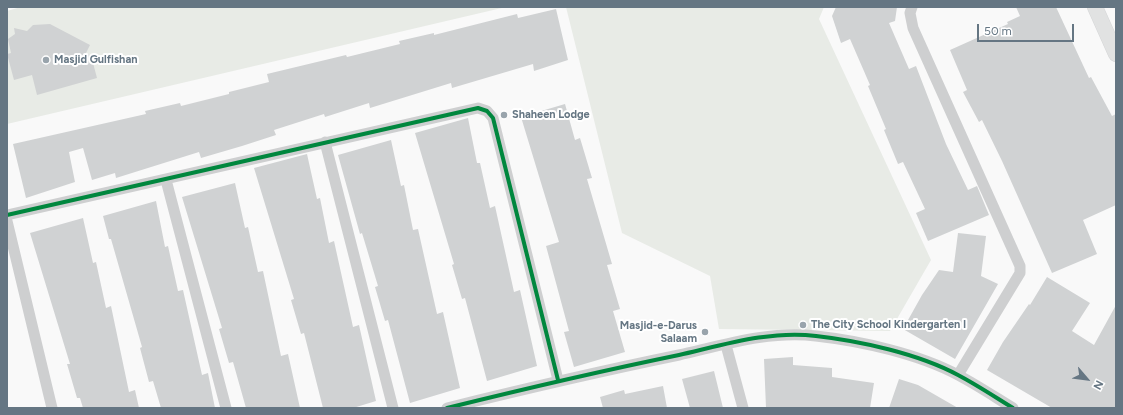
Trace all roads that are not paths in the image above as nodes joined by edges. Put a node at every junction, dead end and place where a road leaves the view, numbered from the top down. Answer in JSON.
{"nodes":[{"id":1,"x":912,"y":7,"type":"edge"},
{"id":2,"x":1095,"y":7,"type":"edge"},
{"id":3,"x":1116,"y":54,"type":"edge"},
{"id":4,"x":325,"y":142,"type":"junction"},
{"id":5,"x":166,"y":180,"type":"junction"},
{"id":6,"x":7,"y":215,"type":"edge"},
{"id":7,"x":7,"y":221,"type":"edge"},
{"id":8,"x":726,"y":345,"type":"junction"},
{"id":9,"x":958,"y":375,"type":"junction"},
{"id":10,"x":558,"y":380,"type":"junction"},
{"id":11,"x":52,"y":408,"type":"edge"},
{"id":12,"x":226,"y":408,"type":"edge"},
{"id":13,"x":393,"y":408,"type":"edge"},
{"id":14,"x":447,"y":408,"type":"edge"},
{"id":15,"x":743,"y":408,"type":"edge"},
{"id":16,"x":1013,"y":408,"type":"edge"}],
"edges":[{"from":1,"to":9,"type":"street"},
{"from":2,"to":3,"type":"street"},
{"from":4,"to":5,"type":"street"},
{"from":4,"to":10,"type":"street"},
{"from":4,"to":13,"type":"street"},
{"from":5,"to":6,"type":"street"},
{"from":5,"to":12,"type":"street"},
{"from":7,"to":11,"type":"street"},
{"from":8,"to":9,"type":"street"},
{"from":8,"to":10,"type":"street"},
{"from":8,"to":15,"type":"street"},
{"from":9,"to":16,"type":"street"},
{"from":10,"to":14,"type":"street"}]}
